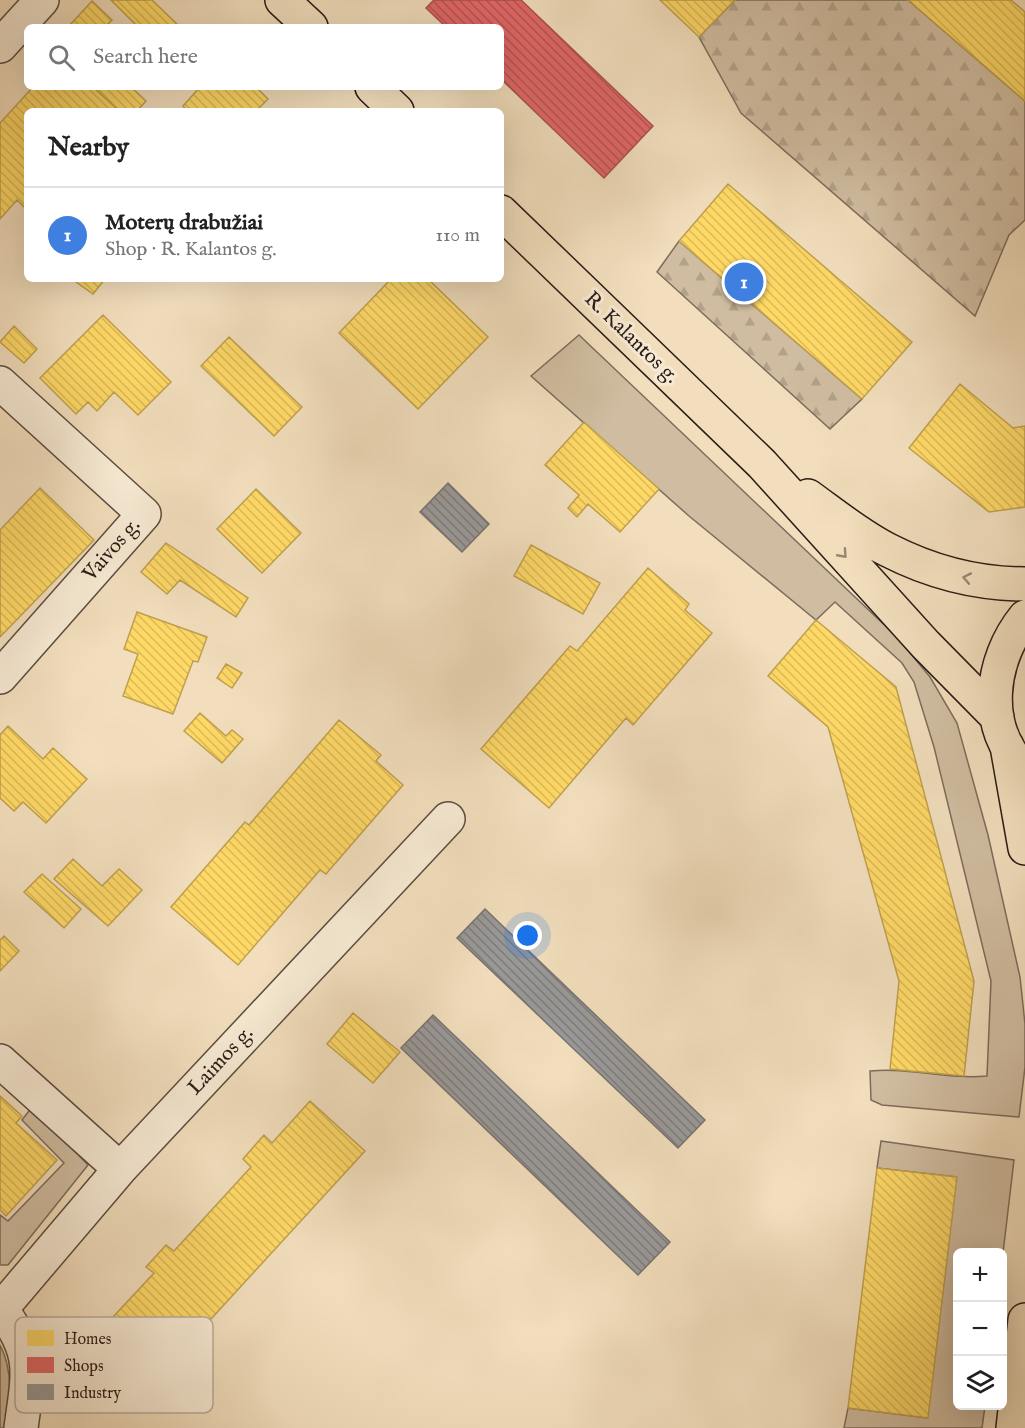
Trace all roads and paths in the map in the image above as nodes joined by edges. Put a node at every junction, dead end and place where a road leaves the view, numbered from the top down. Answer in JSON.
{"nodes":[{"id":1,"x":42,"y":0,"type":"edge"},
{"id":2,"x":282,"y":0,"type":"edge"},
{"id":3,"x":307,"y":24,"type":"edge"},
{"id":4,"x":0,"y":46,"type":"edge"},
{"id":5,"x":375,"y":90,"type":"edge"},
{"id":6,"x":394,"y":108,"type":"edge"},
{"id":7,"x":504,"y":215,"type":"edge"},
{"id":8,"x":0,"y":383,"type":"edge"},
{"id":9,"x":762,"y":464,"type":"junction"},
{"id":10,"x":1025,"y":584,"type":"edge"},
{"id":11,"x":1025,"y":617,"type":"edge"},
{"id":12,"x":0,"y":677,"type":"edge"},
{"id":13,"x":1002,"y":731,"type":"junction"},
{"id":14,"x":1025,"y":770,"type":"edge"},
{"id":15,"x":448,"y":819,"type":"dead end"},
{"id":16,"x":1025,"y":848,"type":"edge"},
{"id":17,"x":0,"y":1061,"type":"edge"},
{"id":18,"x":120,"y":1169,"type":"junction"},
{"id":19,"x":0,"y":1308,"type":"edge"},
{"id":20,"x":1025,"y":1320,"type":"edge"},
{"id":21,"x":15,"y":1330,"type":"edge"},
{"id":22,"x":23,"y":1413,"type":"edge"},
{"id":23,"x":21,"y":1428,"type":"edge"},
{"id":24,"x":1013,"y":1428,"type":"edge"}],
"edges":[{"from":1,"to":4,"type":"street"},
{"from":2,"to":3,"type":"main road"},
{"from":5,"to":6,"type":"main road"},
{"from":7,"to":9,"type":"main road","name":"R. Kalantos g."},
{"from":8,"to":12,"type":"street","name":"Vaivos g."},
{"from":10,"to":9,"type":"main road","name":"R. Kalantos g.","one_way":true},
{"from":9,"to":13,"type":"main road","name":"R. Kalantos g.","one_way":true},
{"from":11,"to":13,"type":"main road"},
{"from":13,"to":14,"type":"main road","name":"R. Kalantos g."},
{"from":13,"to":16,"type":"main road"},
{"from":15,"to":18,"type":"street","name":"Laimos g."},
{"from":17,"to":18,"type":"street"},
{"from":18,"to":19,"type":"street","name":"Laimos g."},
{"from":19,"to":21,"type":"street"},
{"from":20,"to":24,"type":"main road"},
{"from":22,"to":23,"type":"street"}]}
